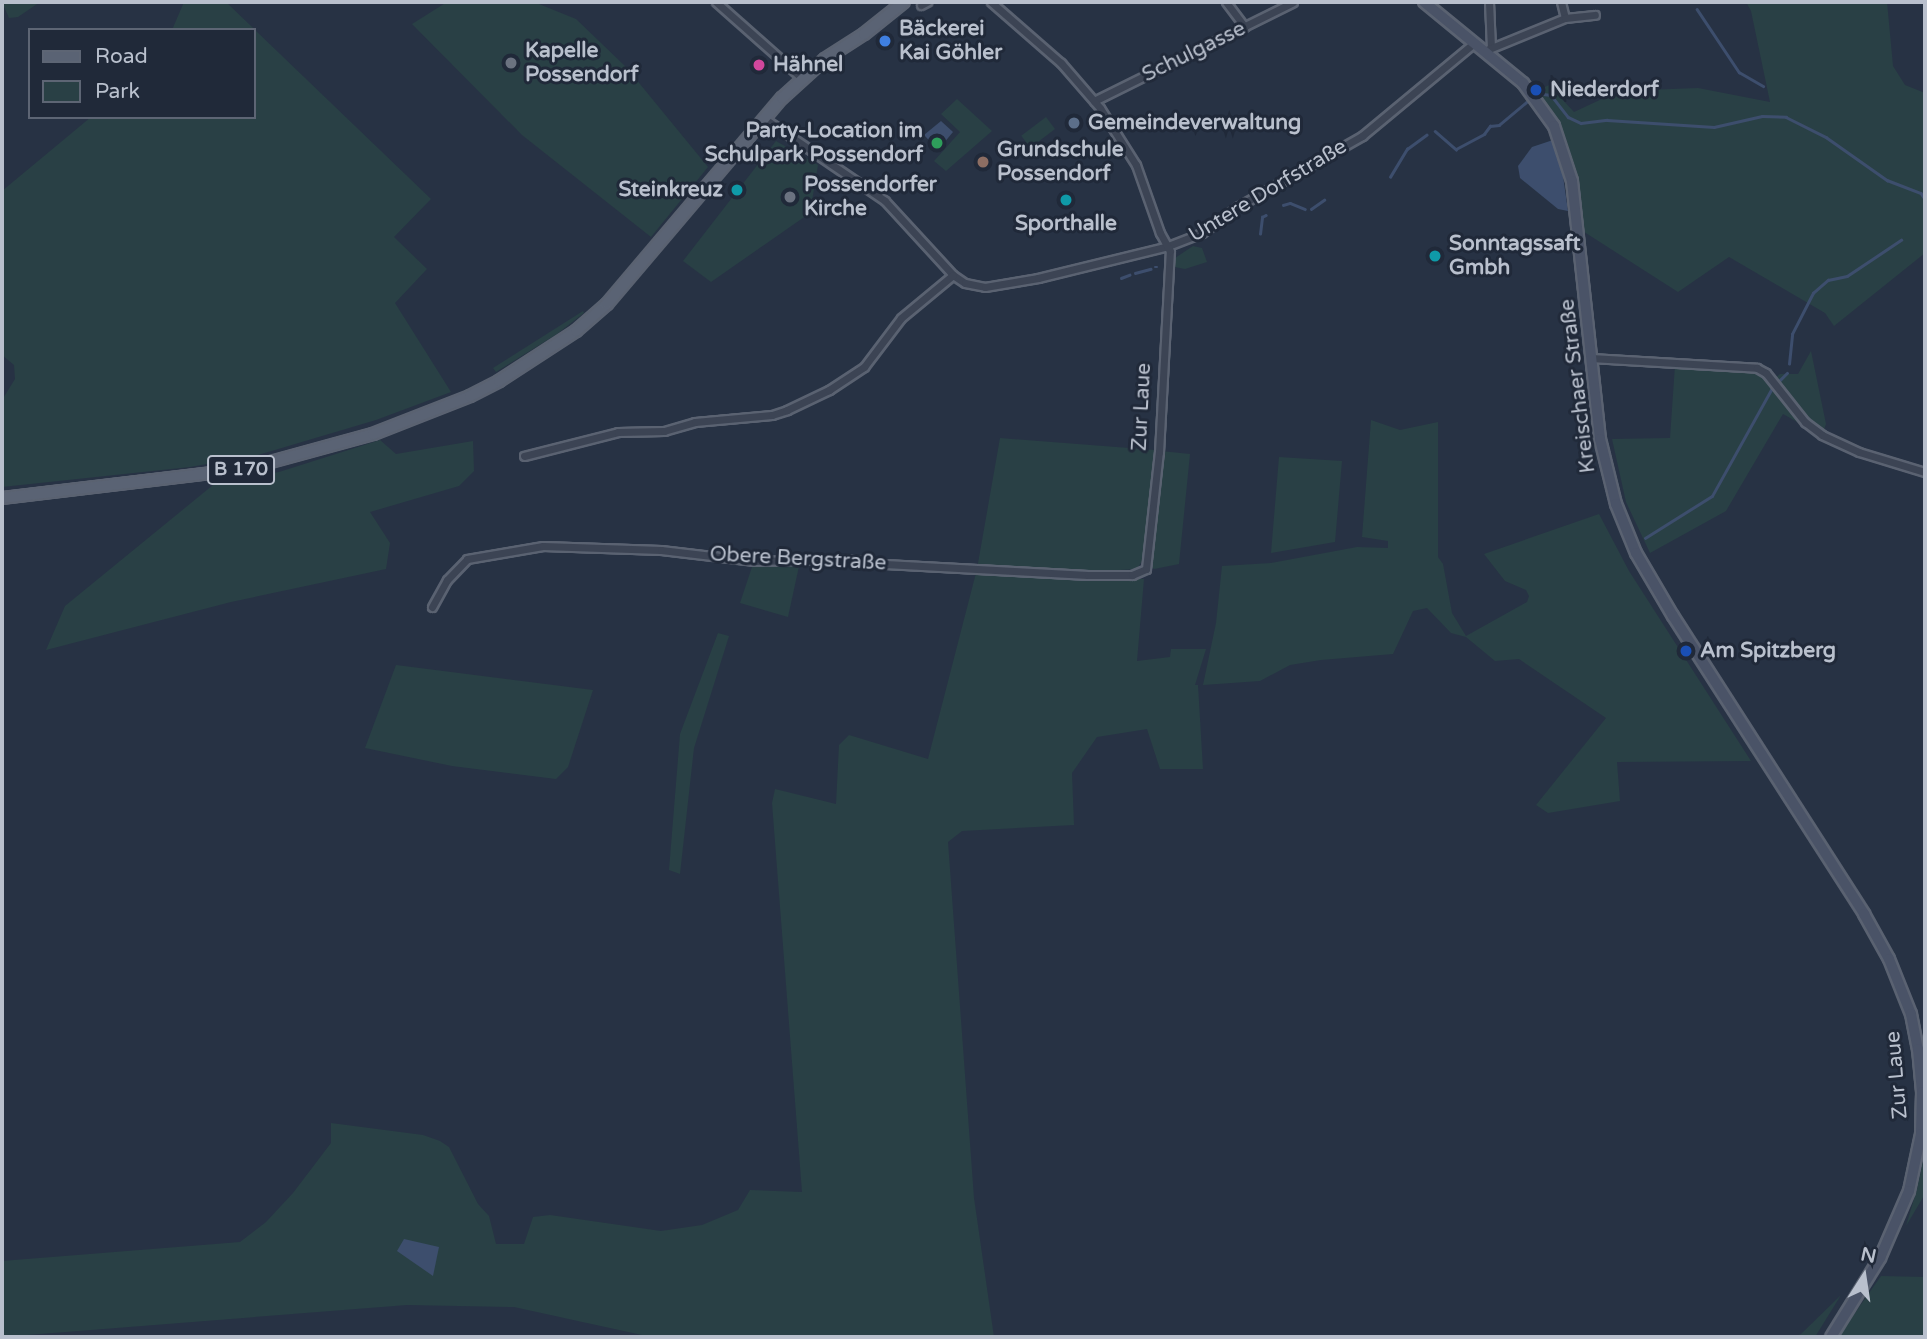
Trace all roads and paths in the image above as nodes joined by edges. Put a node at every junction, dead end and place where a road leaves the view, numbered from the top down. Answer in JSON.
{"nodes":[{"id":1,"x":716,"y":2,"type":"edge"},
{"id":2,"x":904,"y":2,"type":"edge"},
{"id":3,"x":991,"y":2,"type":"edge"},
{"id":4,"x":1226,"y":2,"type":"edge"},
{"id":5,"x":1293,"y":2,"type":"edge"},
{"id":6,"x":1424,"y":2,"type":"edge"},
{"id":7,"x":1489,"y":2,"type":"edge"},
{"id":8,"x":1561,"y":2,"type":"edge"},
{"id":9,"x":1595,"y":15,"type":"dead end"},
{"id":10,"x":1564,"y":18,"type":"junction"},
{"id":11,"x":1245,"y":27,"type":"junction"},
{"id":12,"x":1474,"y":43,"type":"junction"},
{"id":13,"x":1488,"y":49,"type":"junction"},
{"id":14,"x":802,"y":78,"type":"junction"},
{"id":15,"x":1094,"y":100,"type":"junction"},
{"id":16,"x":765,"y":119,"type":"junction"},
{"id":17,"x":1168,"y":246,"type":"junction"},
{"id":18,"x":953,"y":275,"type":"junction"},
{"id":19,"x":1591,"y":358,"type":"junction"},
{"id":20,"x":524,"y":456,"type":"dead end"},
{"id":21,"x":1925,"y":472,"type":"edge"},
{"id":22,"x":2,"y":498,"type":"edge"},
{"id":23,"x":1146,"y":569,"type":"joint"},
{"id":24,"x":432,"y":607,"type":"dead end"},
{"id":25,"x":1779,"y":781,"type":"joint"},
{"id":26,"x":1831,"y":1337,"type":"edge"}],
"edges":[{"from":1,"to":14,"type":"street"},
{"from":2,"to":14,"type":"main road","number":"B 170"},
{"from":3,"to":15,"type":"street"},
{"from":4,"to":11,"type":"street"},
{"from":5,"to":11,"type":"street","name":"Schulgasse"},
{"from":6,"to":12,"type":"main road","name":"Kreischaer Straße"},
{"from":7,"to":13,"type":"street"},
{"from":8,"to":10,"type":"street"},
{"from":9,"to":10,"type":"street"},
{"from":10,"to":13,"type":"street"},
{"from":11,"to":15,"type":"street","name":"Schulgasse"},
{"from":12,"to":13,"type":"main road","name":"Kreischaer Straße"},
{"from":12,"to":17,"type":"street","name":"Untere Dorfstraße"},
{"from":13,"to":19,"type":"main road","name":"Kreischaer Straße"},
{"from":14,"to":16,"type":"main road","number":"B 170"},
{"from":15,"to":17,"type":"street"},
{"from":16,"to":18,"type":"street"},
{"from":16,"to":22,"type":"main road","number":"B 170"},
{"from":17,"to":18,"type":"street","name":"Untere Dorfstraße"},
{"from":17,"to":23,"type":"street","name":"Zur Laue"},
{"from":18,"to":20,"type":"street"},
{"from":19,"to":21,"type":"street"},
{"from":19,"to":25,"type":"main road","name":"Kreischaer Straße"},
{"from":23,"to":24,"type":"street","name":"Obere Bergstraße"},
{"from":25,"to":26,"type":"main road","name":"Zur Laue"}]}
